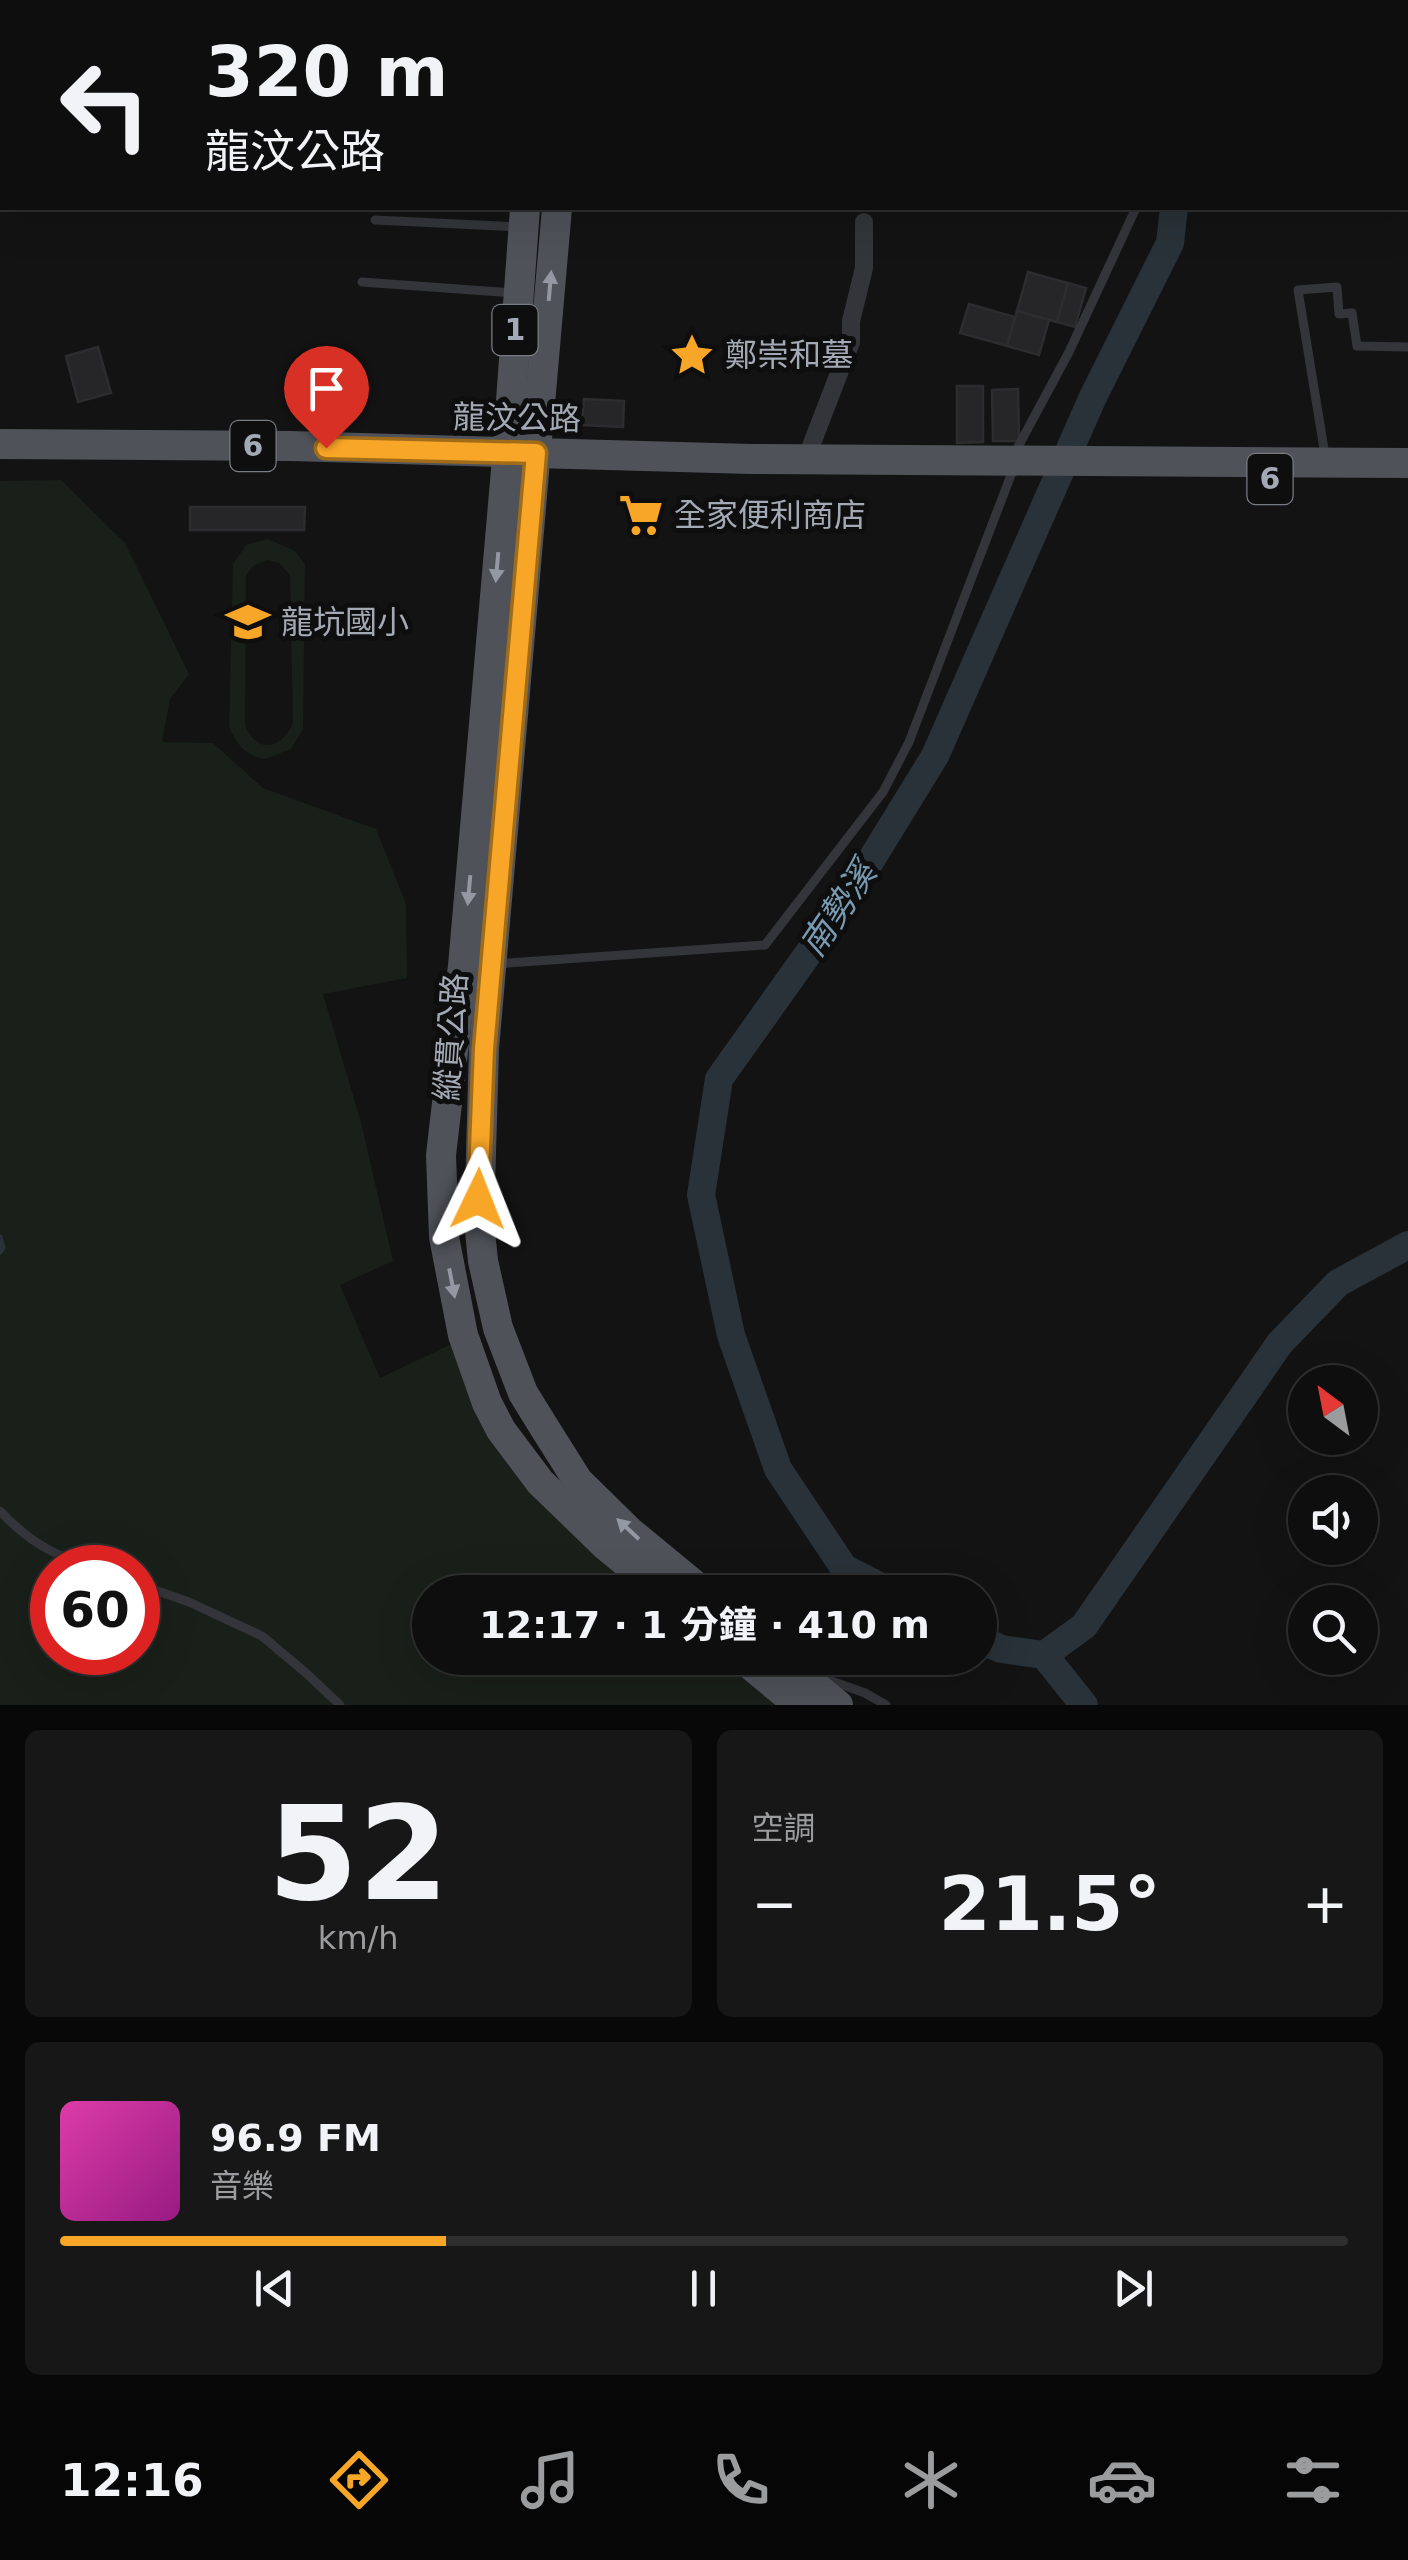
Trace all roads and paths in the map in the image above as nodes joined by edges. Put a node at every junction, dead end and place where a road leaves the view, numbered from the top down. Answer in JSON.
{"nodes":[{"id":1,"x":557,"y":210,"type":"edge"},
{"id":2,"x":1135,"y":210,"type":"edge"},
{"id":3,"x":524,"y":217,"type":"edge"},
{"id":4,"x":375,"y":220,"type":"dead end"},
{"id":5,"x":864,"y":222,"type":"dead end"},
{"id":6,"x":362,"y":282,"type":"dead end"},
{"id":7,"x":518,"y":293,"type":"junction"},
{"id":8,"x":1408,"y":347,"type":"edge"},
{"id":9,"x":0,"y":444,"type":"edge"},
{"id":10,"x":806,"y":459,"type":"junction"},
{"id":11,"x":521,"y":461,"type":"junction"},
{"id":12,"x":0,"y":462,"type":"edge"},
{"id":13,"x":1408,"y":463,"type":"edge"},
{"id":14,"x":751,"y":467,"type":"junction"},
{"id":15,"x":1021,"y":467,"type":"junction"},
{"id":16,"x":1327,"y":471,"type":"junction"},
{"id":17,"x":1408,"y":479,"type":"edge"},
{"id":18,"x":477,"y":965,"type":"junction"},
{"id":19,"x":0,"y":1511,"type":"edge"},
{"id":20,"x":42,"y":1545,"type":"edge"},
{"id":21,"x":641,"y":1575,"type":"edge"},
{"id":22,"x":682,"y":1575,"type":"edge"},
{"id":23,"x":160,"y":1592,"type":"edge"},
{"id":24,"x":783,"y":1684,"type":"edge"},
{"id":25,"x":340,"y":1705,"type":"edge"},
{"id":26,"x":838,"y":1705,"type":"edge"},
{"id":27,"x":886,"y":1705,"type":"edge"}],
"edges":[{"from":11,"to":1,"type":"main road","name":"縱貫公路","number":"1","one_way":true},
{"from":2,"to":15,"type":"lane"},
{"from":3,"to":4,"type":"lane"},
{"from":3,"to":7,"type":"main road","name":"縱貫公路","number":"1"},
{"from":5,"to":10,"type":"street"},
{"from":6,"to":7,"type":"lane"},
{"from":7,"to":11,"type":"main road","name":"縱貫公路","number":"1"},
{"from":8,"to":16,"type":"lane"},
{"from":9,"to":11,"type":"main road","name":"龍汶公路","number":"6"},
{"from":10,"to":14,"type":"main road","name":"龍汶公路","number":"6"},
{"from":10,"to":15,"type":"main road","name":"龍汶公路","number":"6"},
{"from":11,"to":12,"type":"main road","name":"龍汶公路","number":"6"},
{"from":11,"to":14,"type":"main road","name":"龍汶公路","number":"6"},
{"from":11,"to":18,"type":"main road","name":"縱貫公路","number":"1"},
{"from":13,"to":16,"type":"main road","number":"6"},
{"from":14,"to":15,"type":"main road","name":"龍汶公路","number":"6"},
{"from":15,"to":16,"type":"main road","number":"6"},
{"from":15,"to":18,"type":"lane"},
{"from":16,"to":17,"type":"main road","number":"6"},
{"from":18,"to":21,"type":"main road","name":"縱貫公路","number":"1","one_way":true},
{"from":22,"to":18,"type":"main road","name":"縱貫公路","number":"1","one_way":true},
{"from":19,"to":20,"type":"lane"},
{"from":23,"to":25,"type":"lane"},
{"from":24,"to":26,"type":"main road"},
{"from":24,"to":27,"type":"lane"}]}
